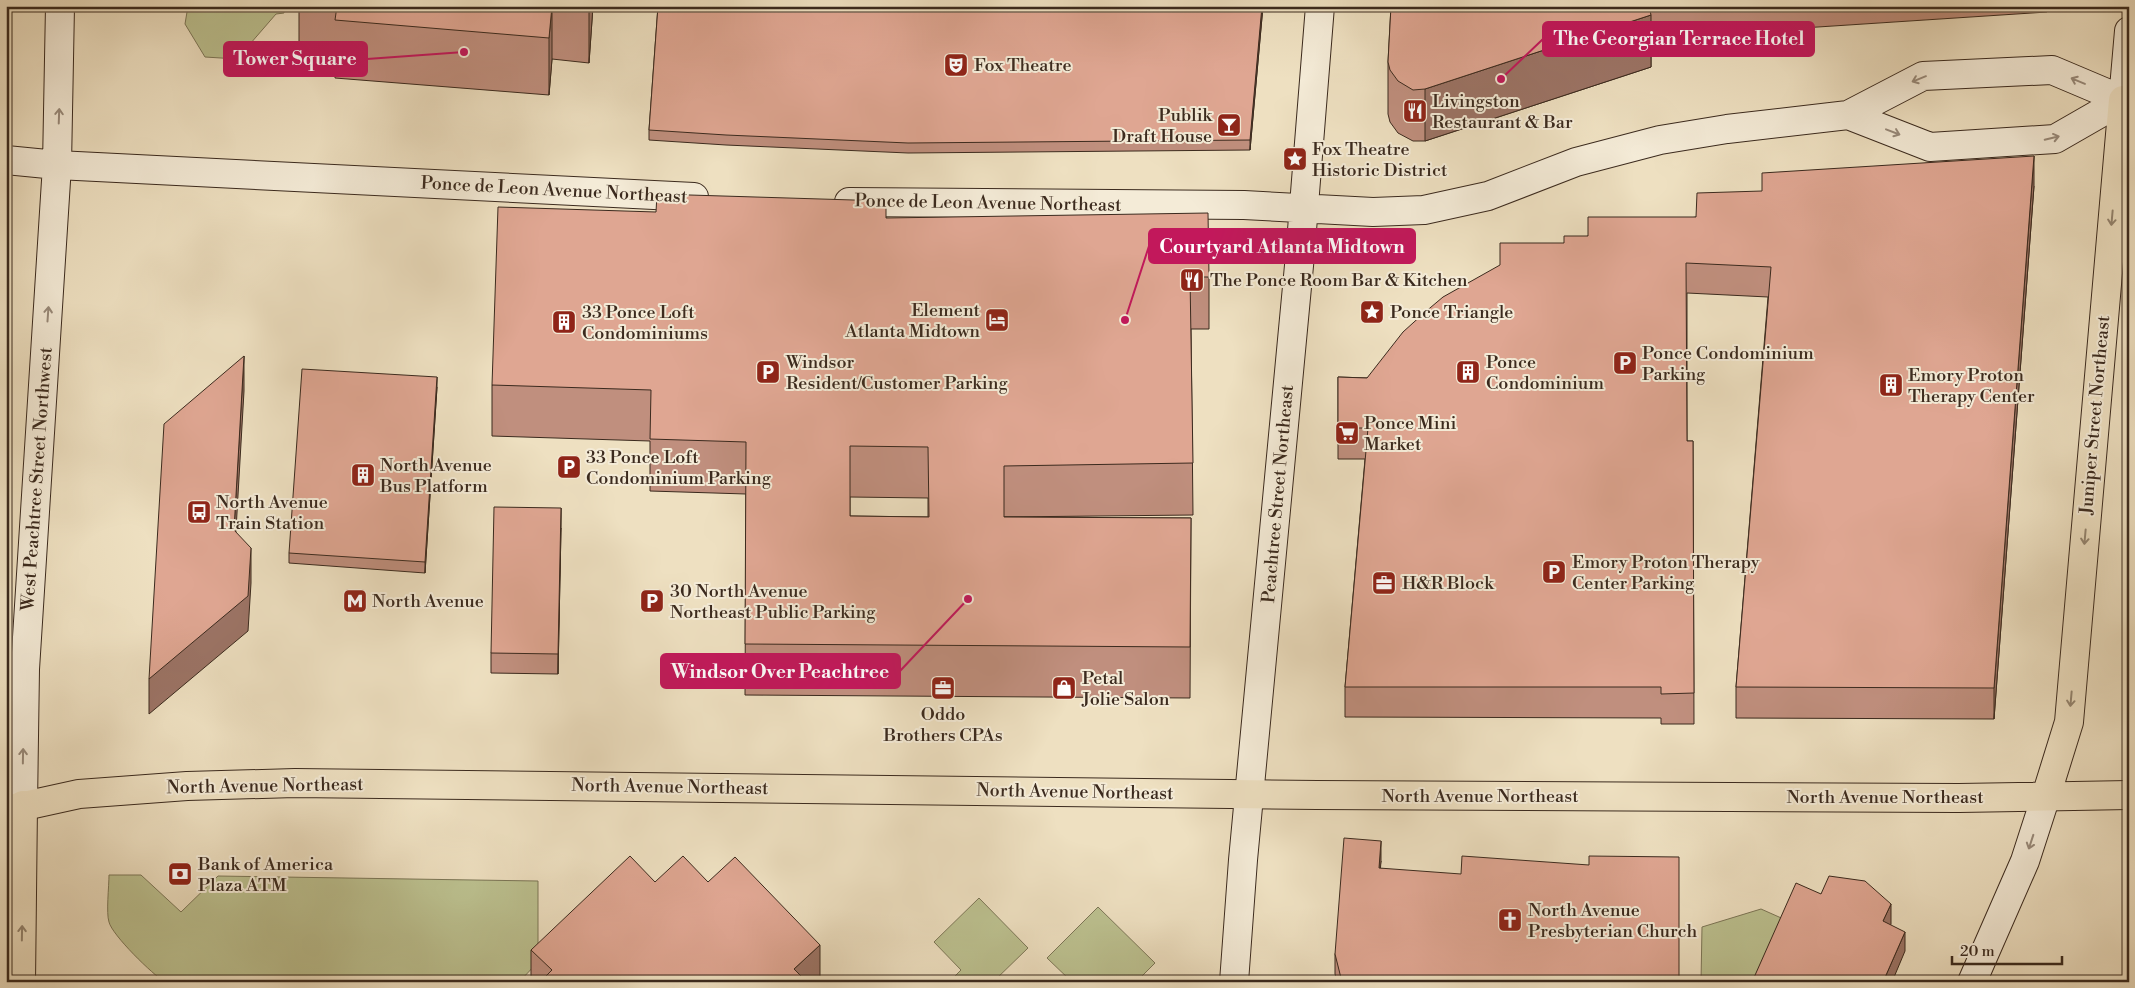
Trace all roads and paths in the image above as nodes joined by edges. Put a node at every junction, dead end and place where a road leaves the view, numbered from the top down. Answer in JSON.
{"nodes":[{"id":1,"x":60,"y":6,"type":"edge"},
{"id":2,"x":1320,"y":6,"type":"edge"},
{"id":3,"x":2129,"y":31,"type":"edge"},
{"id":4,"x":2126,"y":100,"type":"edge"},
{"id":5,"x":1848,"y":115,"type":"junction"},
{"id":6,"x":6,"y":160,"type":"edge"},
{"id":7,"x":57,"y":165,"type":"junction"},
{"id":8,"x":716,"y":198,"type":"edge"},
{"id":9,"x":820,"y":201,"type":"edge"},
{"id":10,"x":1304,"y":209,"type":"junction"},
{"id":11,"x":1250,"y":794,"type":"junction"},
{"id":12,"x":2129,"y":795,"type":"edge"},
{"id":13,"x":2046,"y":796,"type":"junction"},
{"id":14,"x":14,"y":807,"type":"edge"},
{"id":15,"x":21,"y":982,"type":"edge"},
{"id":16,"x":1234,"y":982,"type":"edge"},
{"id":17,"x":1972,"y":982,"type":"edge"}],
"edges":[{"from":7,"to":1,"type":"main road","name":"West Peachtree Street Northwest","one_way":true},
{"from":2,"to":10,"type":"main road","name":"Peachtree Street Northeast"},
{"from":3,"to":4,"type":"main road","name":"Juniper Street Northeast"},
{"from":4,"to":5,"type":"main road","name":"Ponce de Leon Avenue Northeast","one_way":true},
{"from":5,"to":4,"type":"main road","name":"Ponce de Leon Avenue Northeast","one_way":true},
{"from":4,"to":13,"type":"main road","name":"Juniper Street Northeast","one_way":true},
{"from":5,"to":10,"type":"main road","name":"Ponce de Leon Avenue Northeast"},
{"from":6,"to":7,"type":"main road","name":"Ponce de Leon Avenue Northeast"},
{"from":7,"to":8,"type":"main road","name":"Ponce de Leon Avenue Northeast"},
{"from":14,"to":7,"type":"main road","name":"West Peachtree Street Northwest","one_way":true},
{"from":9,"to":10,"type":"main road","name":"Ponce de Leon Avenue Northeast"},
{"from":10,"to":11,"type":"main road","name":"Peachtree Street Northeast"},
{"from":11,"to":13,"type":"main road","name":"North Avenue Northeast"},
{"from":11,"to":14,"type":"main road","name":"North Avenue Northeast"},
{"from":11,"to":16,"type":"main road","name":"Peachtree Street Northeast"},
{"from":12,"to":13,"type":"main road","name":"North Avenue Northeast"},
{"from":13,"to":17,"type":"main road","one_way":true},
{"from":15,"to":14,"type":"main road","name":"West Peachtree Street Northwest","one_way":true}]}
